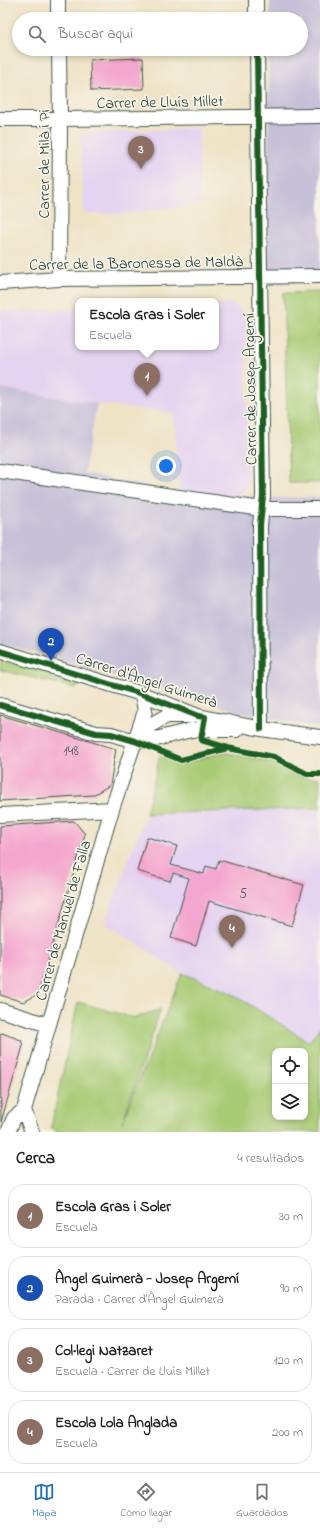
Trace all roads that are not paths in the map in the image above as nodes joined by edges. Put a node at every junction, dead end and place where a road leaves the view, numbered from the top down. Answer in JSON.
{"nodes":[{"id":1,"x":58,"y":0,"type":"edge"},
{"id":2,"x":256,"y":0,"type":"edge"},
{"id":3,"x":58,"y":12,"type":"edge"},
{"id":4,"x":256,"y":12,"type":"edge"},
{"id":5,"x":59,"y":56,"type":"edge"},
{"id":6,"x":257,"y":56,"type":"edge"},
{"id":7,"x":257,"y":116,"type":"junction"},
{"id":8,"x":320,"y":116,"type":"edge"},
{"id":9,"x":0,"y":119,"type":"edge"},
{"id":10,"x":60,"y":119,"type":"junction"},
{"id":11,"x":320,"y":276,"type":"edge"},
{"id":12,"x":260,"y":277,"type":"junction"},
{"id":13,"x":59,"y":279,"type":"junction"},
{"id":14,"x":0,"y":282,"type":"edge"},
{"id":15,"x":0,"y":471,"type":"edge"},
{"id":16,"x":262,"y":509,"type":"junction"},
{"id":17,"x":320,"y":509,"type":"edge"},
{"id":18,"x":0,"y":651,"type":"edge"},
{"id":19,"x":142,"y":694,"type":"junction"},
{"id":20,"x":0,"y":705,"type":"edge"},
{"id":21,"x":198,"y":716,"type":"junction"},
{"id":22,"x":261,"y":729,"type":"junction"},
{"id":23,"x":320,"y":737,"type":"edge"},
{"id":24,"x":135,"y":741,"type":"junction"},
{"id":25,"x":112,"y":810,"type":"junction"},
{"id":26,"x":0,"y":815,"type":"edge"},
{"id":27,"x":0,"y":1010,"type":"edge"},
{"id":28,"x":49,"y":1025,"type":"junction"},
{"id":29,"x":24,"y":1110,"type":"junction"},
{"id":30,"x":8,"y":1132,"type":"edge"},
{"id":31,"x":32,"y":1132,"type":"edge"}],
"edges":[{"from":1,"to":3,"type":"street"},
{"from":2,"to":4,"type":"street"},
{"from":5,"to":10,"type":"street","name":"Carrer de Milà i Pi"},
{"from":6,"to":7,"type":"street","name":"Carrer de Josep Argemí"},
{"from":7,"to":8,"type":"street","name":"Carrer de Lluís Millet"},
{"from":7,"to":10,"type":"street","name":"Carrer de Lluís Millet"},
{"from":7,"to":12,"type":"street","name":"Carrer de Josep Argemí"},
{"from":9,"to":10,"type":"street","name":"Carrer de Lluís Millet"},
{"from":10,"to":13,"type":"street","name":"Carrer de Milà i Pi"},
{"from":11,"to":12,"type":"street","name":"Carrer de la Baronessa de Maldà"},
{"from":12,"to":13,"type":"street","name":"Carrer de la Baronessa de Maldà"},
{"from":12,"to":16,"type":"street","name":"Carrer de Josep Argemí"},
{"from":13,"to":14,"type":"street","name":"Carrer de la Baronessa de Maldà"},
{"from":15,"to":16,"type":"street"},
{"from":16,"to":17,"type":"street"},
{"from":16,"to":22,"type":"street","name":"Carrer de Josep Argemí"},
{"from":18,"to":19,"type":"street","name":"Carrer d'Àngel Guimerà"},
{"from":19,"to":21,"type":"street","name":"Carrer d'Àngel Guimerà"},
{"from":19,"to":24,"type":"street","name":"Carrer de Manuel de Falla"},
{"from":20,"to":24,"type":"street","name":"Carrer d'Àngel Guimerà"},
{"from":21,"to":22,"type":"street","name":"Carrer d'Àngel Guimerà"},
{"from":21,"to":24,"type":"street","name":"Carrer de Manuel de Falla"},
{"from":22,"to":23,"type":"street","name":"Carrer d'Àngel Guimerà"},
{"from":22,"to":24,"type":"street","name":"Carrer d'Àngel Guimerà"},
{"from":24,"to":25,"type":"street","name":"Carrer de Manuel de Falla"},
{"from":25,"to":26,"type":"street"},
{"from":25,"to":28,"type":"street","name":"Carrer de Manuel de Falla"},
{"from":27,"to":28,"type":"street"},
{"from":28,"to":29,"type":"street","name":"Carrer de Manuel de Falla"},
{"from":29,"to":30,"type":"street","name":"Carrer de Manuel de Falla"},
{"from":29,"to":31,"type":"street"}]}
